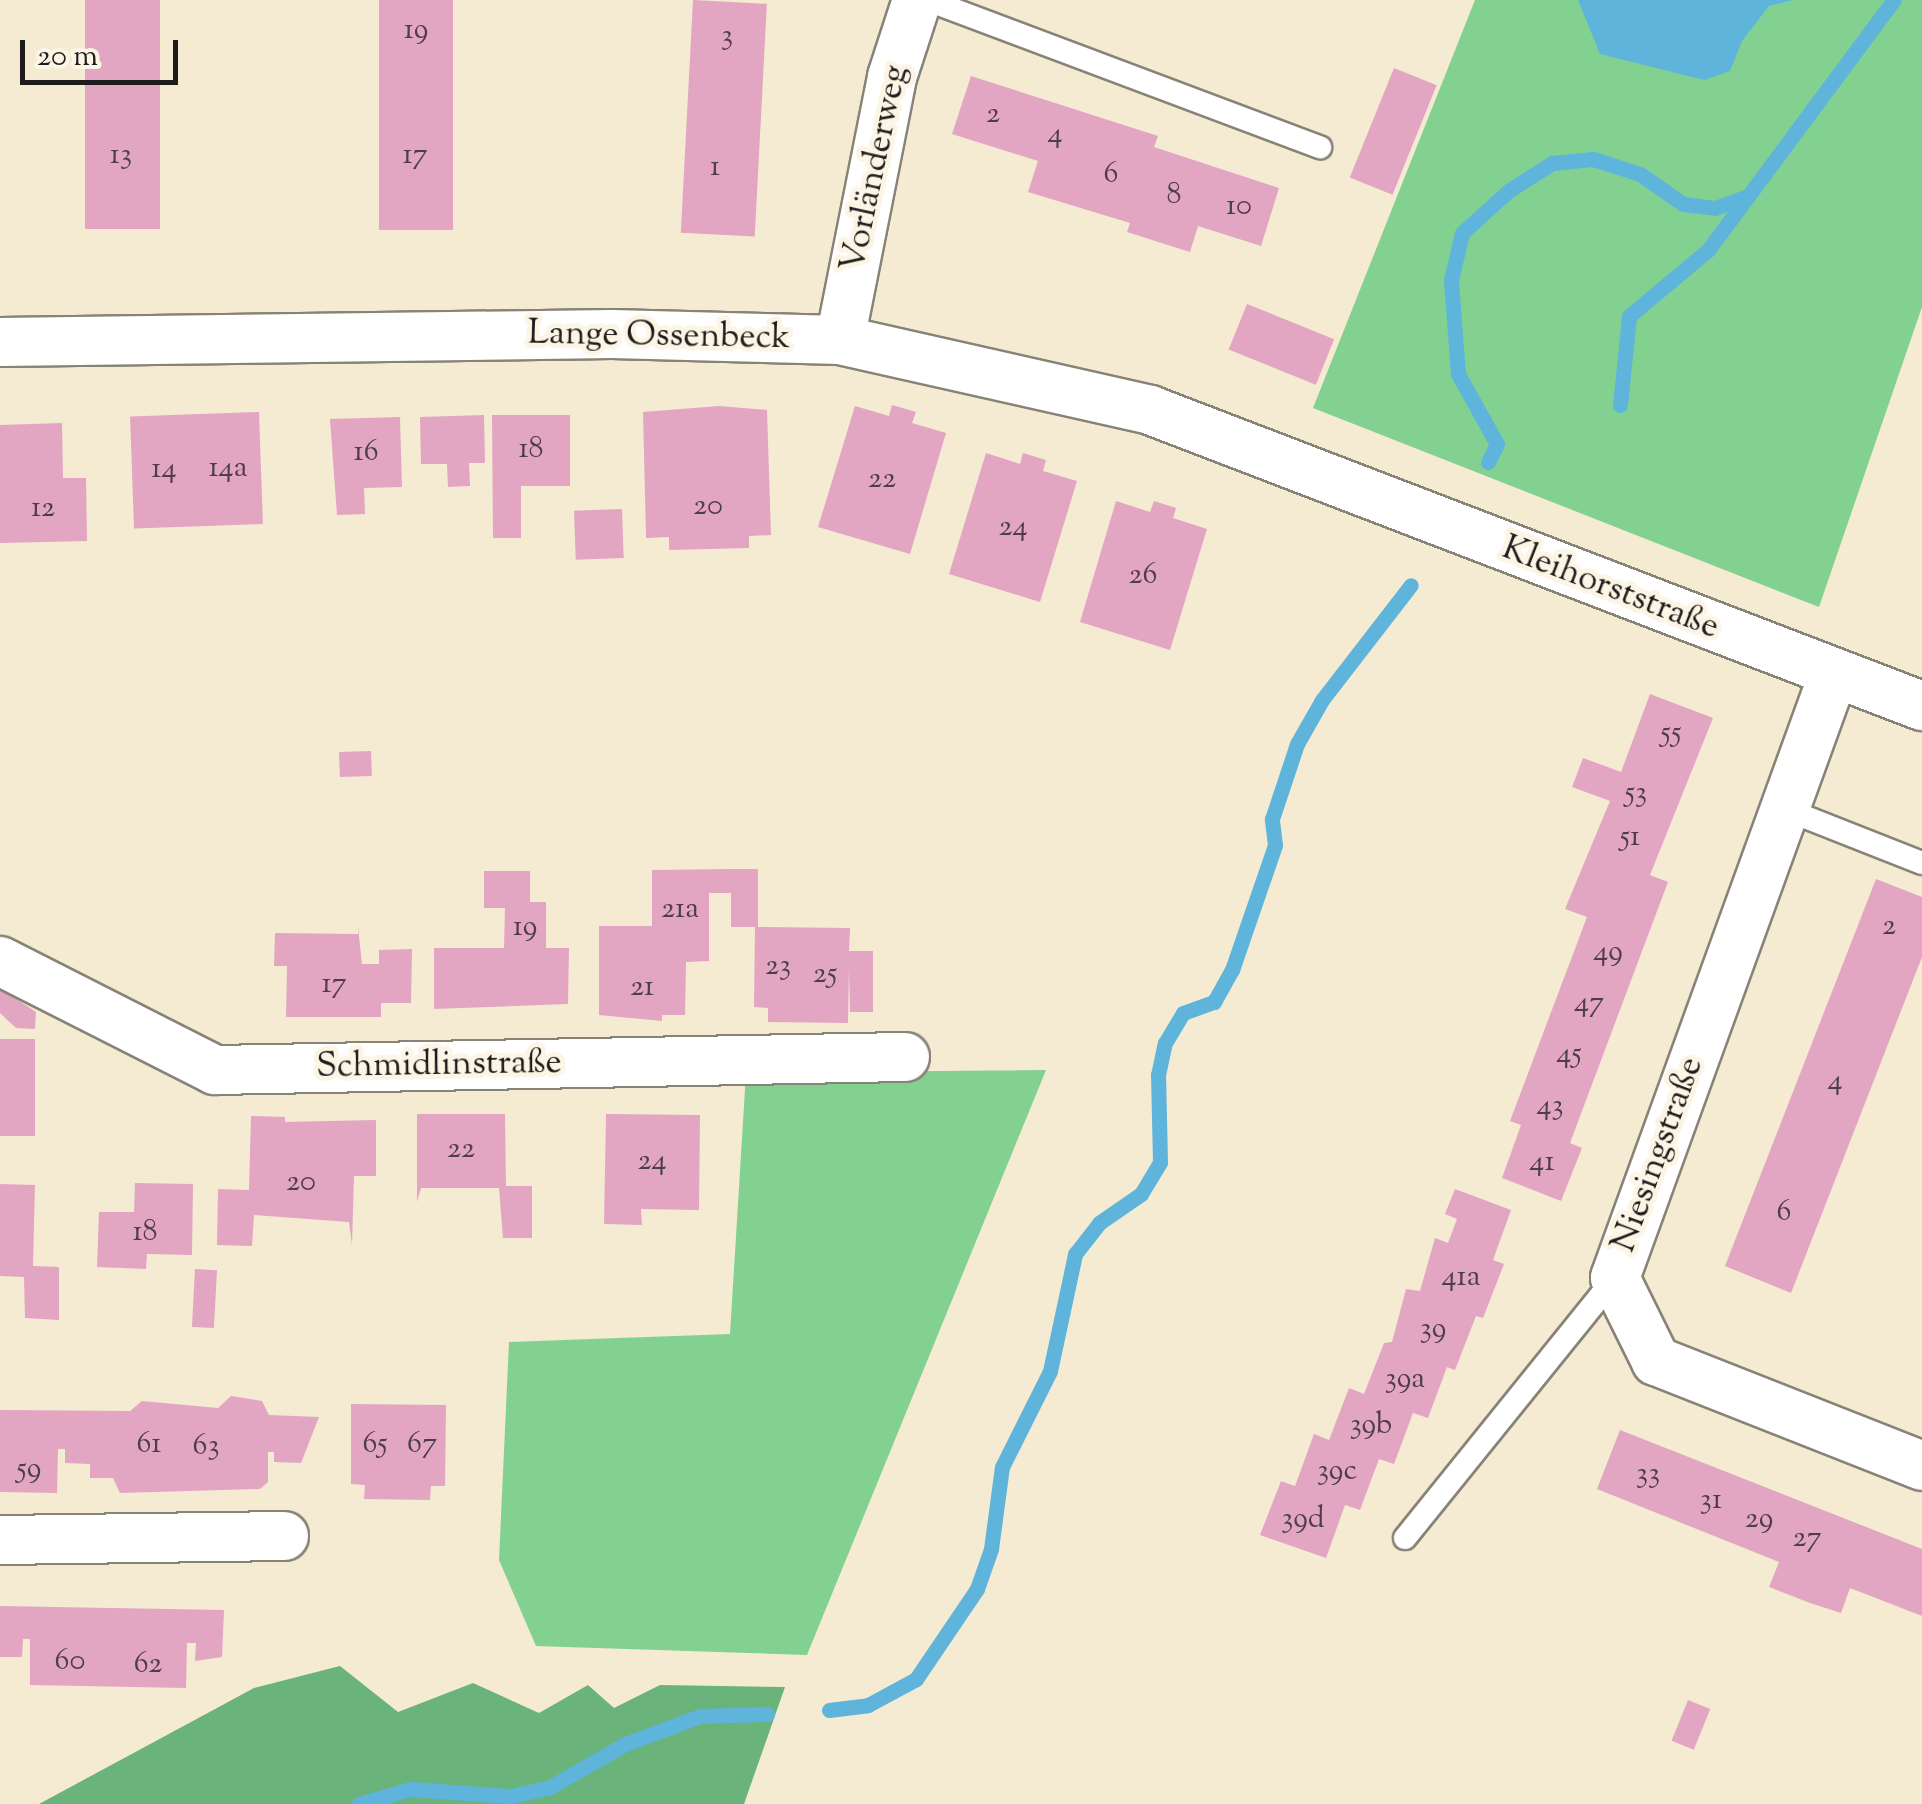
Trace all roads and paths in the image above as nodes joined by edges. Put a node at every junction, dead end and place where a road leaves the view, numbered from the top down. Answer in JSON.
{"nodes":[{"id":1,"x":917,"y":0,"type":"edge"},
{"id":2,"x":928,"y":0,"type":"edge"},
{"id":3,"x":1320,"y":146,"type":"dead end"},
{"id":4,"x":840,"y":340,"type":"junction"},
{"id":5,"x":0,"y":342,"type":"edge"},
{"id":6,"x":1300,"y":469,"type":"joint"},
{"id":7,"x":1833,"y":676,"type":"junction"},
{"id":8,"x":1922,"y":706,"type":"edge"},
{"id":9,"x":1785,"y":809,"type":"junction"},
{"id":10,"x":1922,"y":863,"type":"edge"},
{"id":11,"x":0,"y":961,"type":"edge"},
{"id":12,"x":905,"y":1058,"type":"dead end"},
{"id":13,"x":1615,"y":1278,"type":"junction"},
{"id":14,"x":1922,"y":1466,"type":"edge"},
{"id":15,"x":284,"y":1536,"type":"dead end"},
{"id":16,"x":1404,"y":1538,"type":"dead end"},
{"id":17,"x":0,"y":1540,"type":"edge"}],
"edges":[{"from":1,"to":4,"type":"street","name":"Vorländerweg"},
{"from":2,"to":3,"type":"lane"},
{"from":4,"to":5,"type":"street","name":"Lange Ossenbeck"},
{"from":4,"to":6,"type":"street","name":"Lange Ossenbeck"},
{"from":6,"to":7,"type":"street","name":"Kleihorststraße"},
{"from":7,"to":8,"type":"street","name":"Kleihorststraße"},
{"from":7,"to":9,"type":"street","name":"Niesingstraße"},
{"from":9,"to":10,"type":"lane"},
{"from":9,"to":13,"type":"street","name":"Niesingstraße"},
{"from":11,"to":12,"type":"street","name":"Schmidlinstraße"},
{"from":13,"to":14,"type":"street","name":"Niesingstraße"},
{"from":13,"to":16,"type":"lane"},
{"from":15,"to":17,"type":"street"}]}
